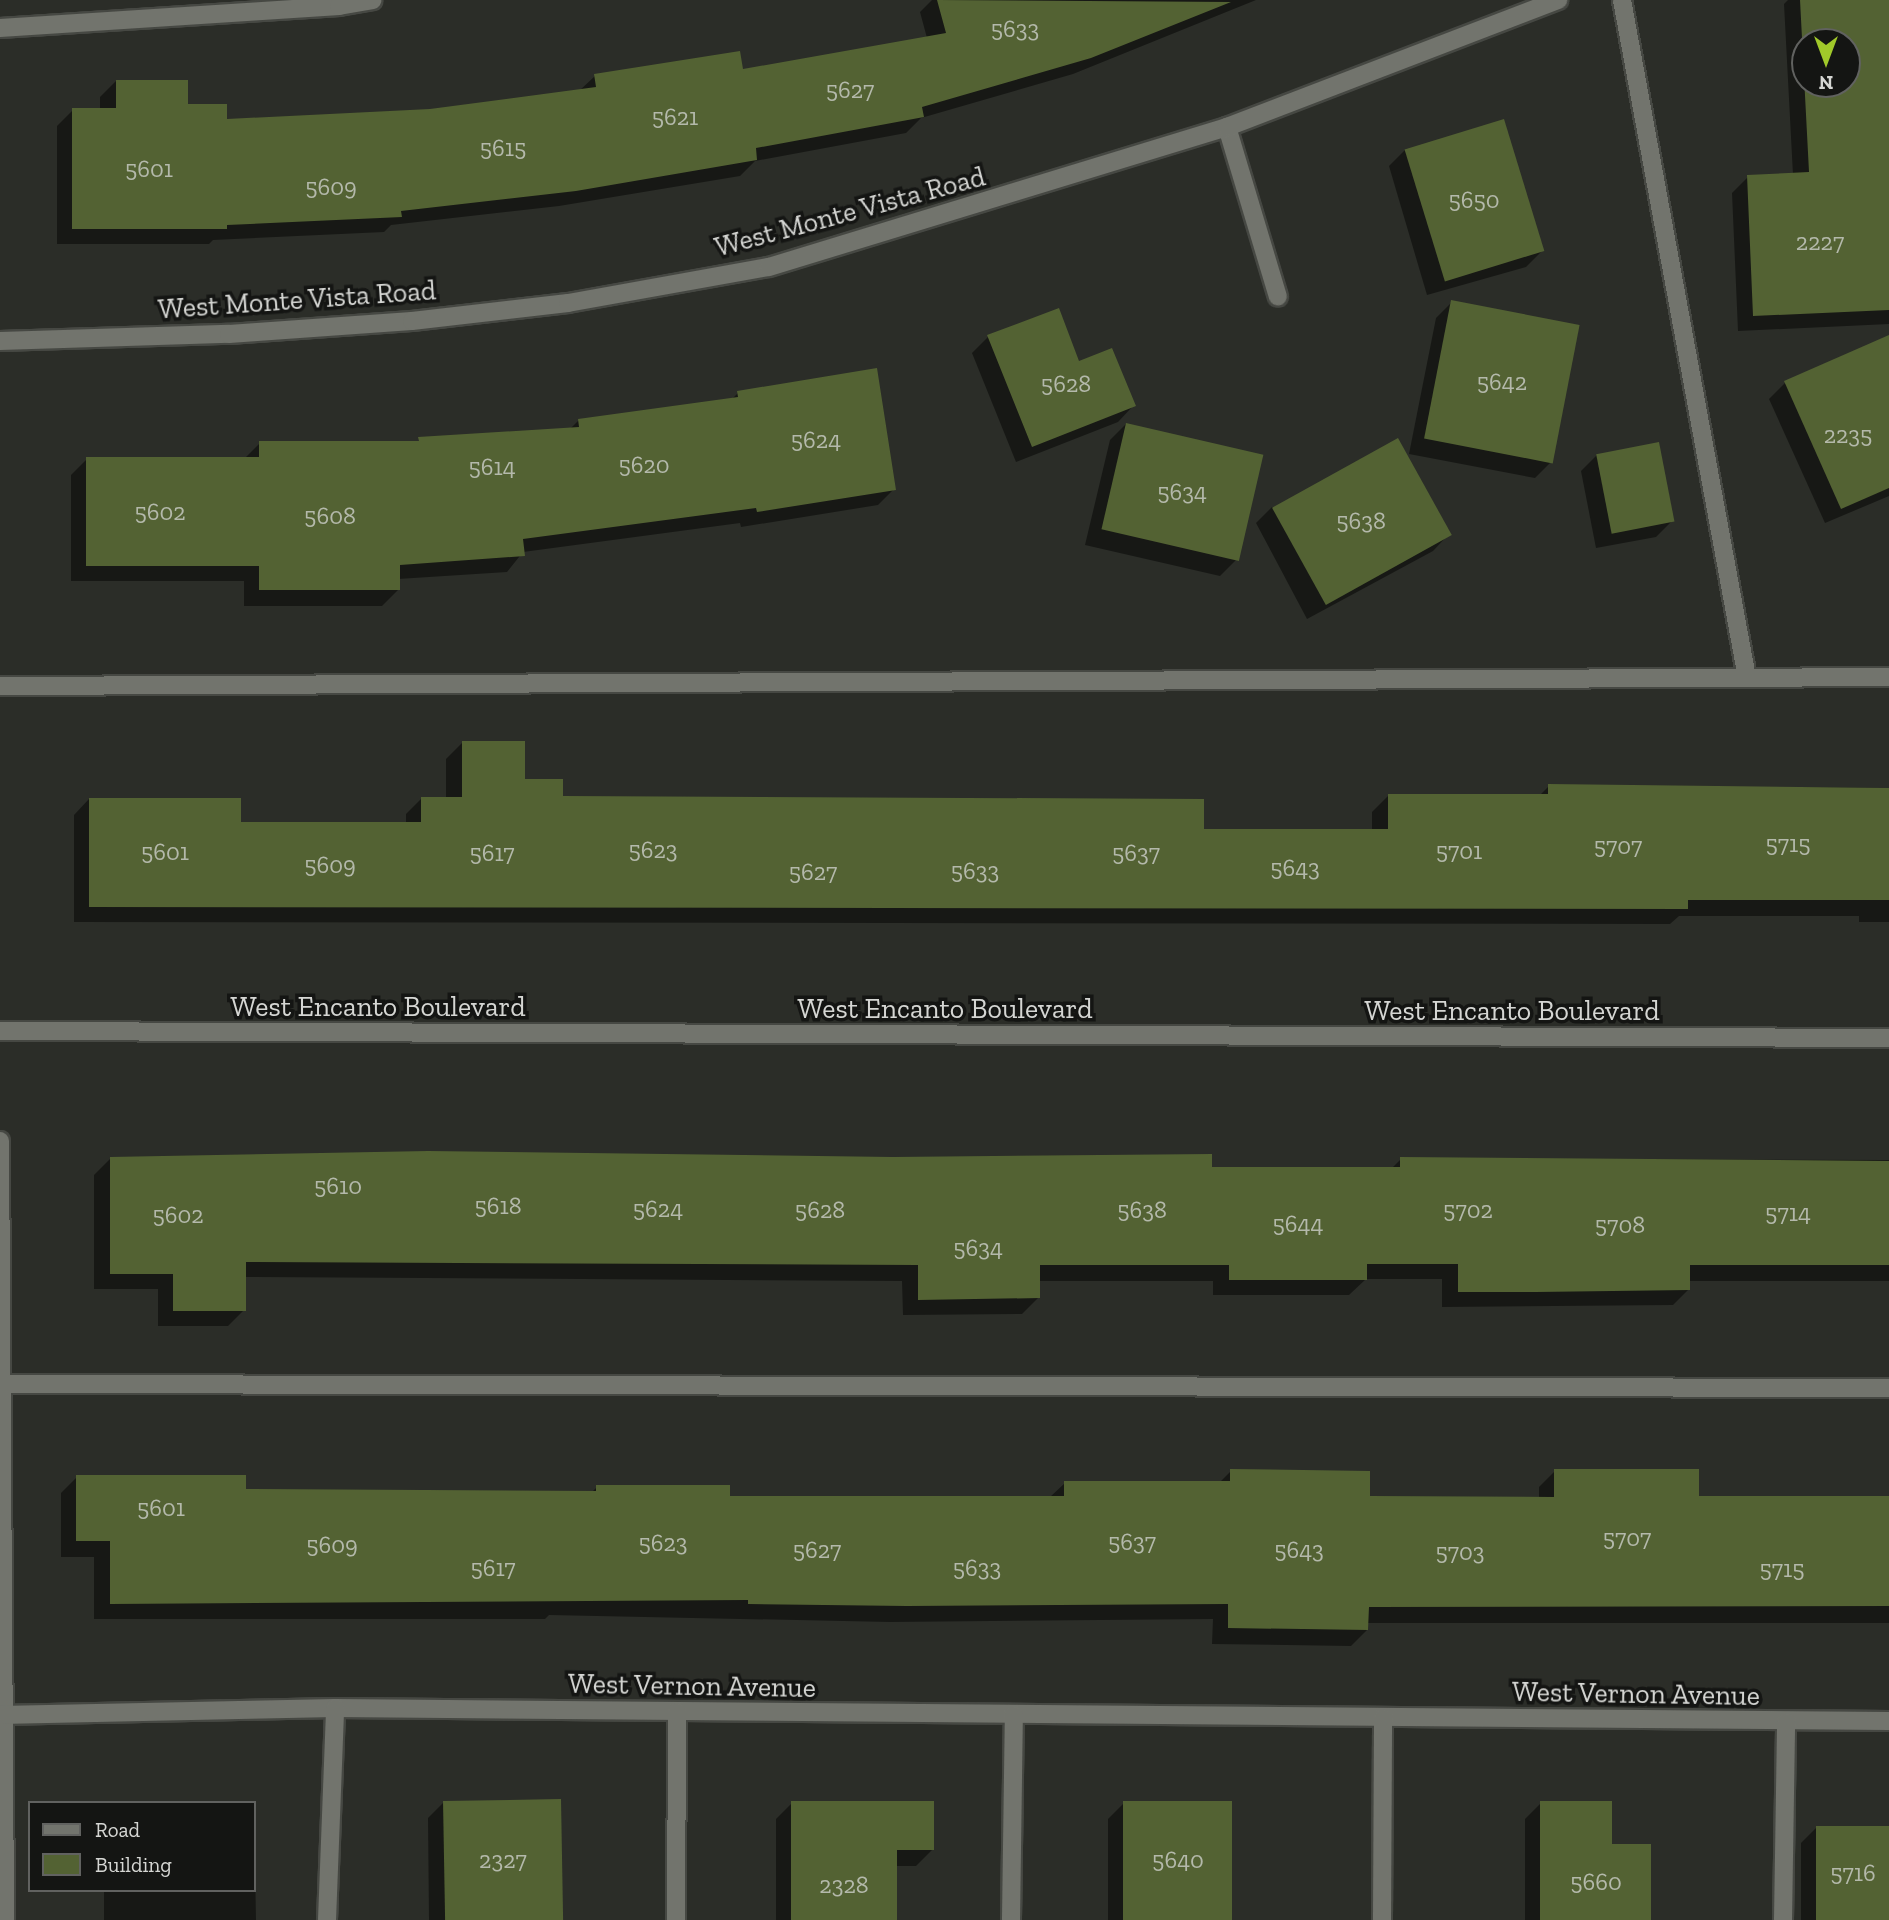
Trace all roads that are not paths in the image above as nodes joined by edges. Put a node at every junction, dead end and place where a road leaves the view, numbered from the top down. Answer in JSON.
{"nodes":[{"id":1,"x":372,"y":0,"type":"edge"},
{"id":2,"x":1558,"y":0,"type":"edge"},
{"id":3,"x":1622,"y":0,"type":"edge"},
{"id":4,"x":0,"y":28,"type":"edge"},
{"id":5,"x":1227,"y":127,"type":"junction"},
{"id":6,"x":1279,"y":297,"type":"dead end"},
{"id":7,"x":0,"y":341,"type":"edge"},
{"id":8,"x":1747,"y":677,"type":"junction"},
{"id":9,"x":1889,"y":677,"type":"edge"},
{"id":10,"x":0,"y":686,"type":"edge"},
{"id":11,"x":0,"y":1031,"type":"edge"},
{"id":12,"x":1889,"y":1038,"type":"edge"},
{"id":13,"x":0,"y":1142,"type":"edge"},
{"id":14,"x":1,"y":1384,"type":"edge"},
{"id":15,"x":1889,"y":1388,"type":"edge"},
{"id":16,"x":335,"y":1708,"type":"junction"},
{"id":17,"x":677,"y":1712,"type":"junction"},
{"id":18,"x":2,"y":1715,"type":"edge"},
{"id":19,"x":1014,"y":1715,"type":"junction"},
{"id":20,"x":1383,"y":1718,"type":"junction"},
{"id":21,"x":1889,"y":1721,"type":"edge"},
{"id":22,"x":1786,"y":1722,"type":"junction"},
{"id":23,"x":5,"y":1920,"type":"edge"},
{"id":24,"x":327,"y":1920,"type":"edge"},
{"id":25,"x":676,"y":1920,"type":"edge"},
{"id":26,"x":1011,"y":1920,"type":"edge"},
{"id":27,"x":1382,"y":1920,"type":"edge"},
{"id":28,"x":1783,"y":1920,"type":"edge"}],
"edges":[{"from":1,"to":4,"type":"street"},
{"from":2,"to":5,"type":"street","name":"West Monte Vista Road"},
{"from":3,"to":8,"type":"street"},
{"from":5,"to":6,"type":"street"},
{"from":5,"to":7,"type":"street","name":"West Monte Vista Road"},
{"from":8,"to":9,"type":"street"},
{"from":8,"to":10,"type":"street"},
{"from":11,"to":12,"type":"street","name":"West Encanto Boulevard"},
{"from":13,"to":14,"type":"street"},
{"from":14,"to":15,"type":"street"},
{"from":14,"to":18,"type":"street"},
{"from":16,"to":17,"type":"street","name":"West Vernon Avenue"},
{"from":16,"to":18,"type":"street","name":"West Vernon Avenue"},
{"from":16,"to":24,"type":"street"},
{"from":17,"to":19,"type":"street","name":"West Vernon Avenue"},
{"from":17,"to":25,"type":"street"},
{"from":18,"to":23,"type":"street"},
{"from":19,"to":20,"type":"street","name":"West Vernon Avenue"},
{"from":19,"to":26,"type":"street"},
{"from":20,"to":22,"type":"street","name":"West Vernon Avenue"},
{"from":20,"to":27,"type":"street"},
{"from":21,"to":22,"type":"street","name":"West Vernon Avenue"},
{"from":22,"to":28,"type":"street"}]}
